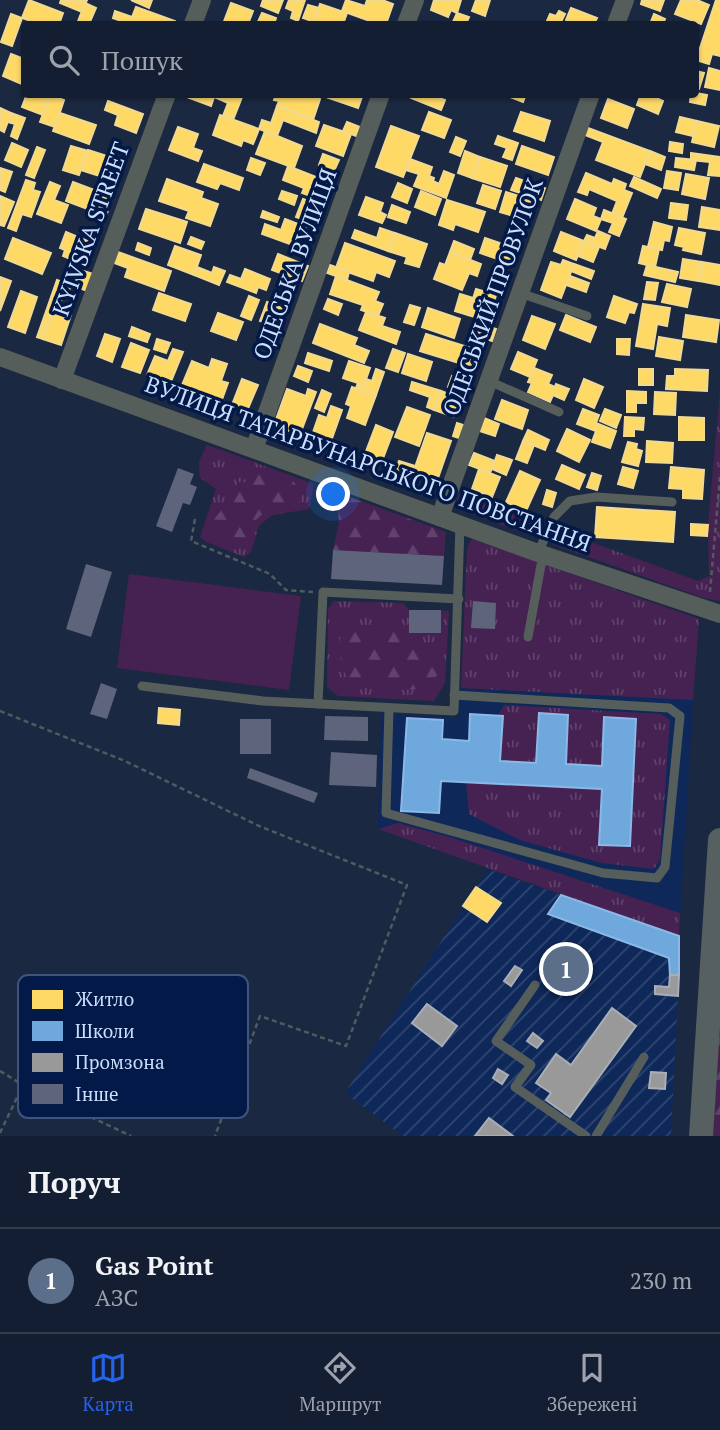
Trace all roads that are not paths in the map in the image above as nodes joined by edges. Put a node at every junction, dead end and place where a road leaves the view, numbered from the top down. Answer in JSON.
{"nodes":[{"id":1,"x":202,"y":0,"type":"edge"},
{"id":2,"x":415,"y":0,"type":"edge"},
{"id":3,"x":625,"y":0,"type":"edge"},
{"id":4,"x":194,"y":21,"type":"edge"},
{"id":5,"x":407,"y":21,"type":"edge"},
{"id":6,"x":617,"y":21,"type":"edge"},
{"id":7,"x":166,"y":98,"type":"edge"},
{"id":8,"x":380,"y":98,"type":"edge"},
{"id":9,"x":590,"y":98,"type":"edge"},
{"id":10,"x":520,"y":293,"type":"junction"},
{"id":11,"x":587,"y":316,"type":"dead end"},
{"id":12,"x":0,"y":357,"type":"edge"},
{"id":13,"x":62,"y":380,"type":"junction"},
{"id":14,"x":489,"y":381,"type":"junction"},
{"id":15,"x":559,"y":412,"type":"dead end"},
{"id":16,"x":254,"y":449,"type":"junction"},
{"id":17,"x":672,"y":502,"type":"dead end"},
{"id":18,"x":440,"y":517,"type":"junction"},
{"id":19,"x":460,"y":524,"type":"junction"},
{"id":20,"x":542,"y":555,"type":"junction"},
{"id":21,"x":459,"y":599,"type":"junction"},
{"id":22,"x":713,"y":612,"type":"edge"},
{"id":23,"x":528,"y":637,"type":"dead end"},
{"id":24,"x":142,"y":686,"type":"dead end"},
{"id":25,"x":454,"y":695,"type":"junction"},
{"id":26,"x":318,"y":704,"type":"junction"},
{"id":27,"x":389,"y":709,"type":"junction"},
{"id":28,"x":720,"y":840,"type":"edge"},
{"id":29,"x":535,"y":985,"type":"dead end"},
{"id":30,"x":645,"y":1057,"type":"dead end"},
{"id":31,"x":586,"y":1136,"type":"edge"},
{"id":32,"x":596,"y":1136,"type":"edge"},
{"id":33,"x":701,"y":1136,"type":"edge"}],
"edges":[{"from":1,"to":4,"type":"street"},
{"from":2,"to":5,"type":"street"},
{"from":3,"to":6,"type":"street"},
{"from":7,"to":13,"type":"street","name":"KYIVSKA STREET"},
{"from":8,"to":16,"type":"street","name":"ОДЕСЬКА ВУЛИЦЯ"},
{"from":9,"to":10,"type":"street","name":"ОДЕСЬКИЙ ПРОВУЛОК"},
{"from":10,"to":11,"type":"lane"},
{"from":10,"to":14,"type":"street","name":"ОДЕСЬКИЙ ПРОВУЛОК"},
{"from":12,"to":13,"type":"street","name":"ВУЛИЦЯ ТАТАРБУНАРСЬКОГО ПОВСТАННЯ"},
{"from":13,"to":16,"type":"street","name":"ВУЛИЦЯ ТАТАРБУНАРСЬКОГО ПОВСТАННЯ"},
{"from":14,"to":15,"type":"lane"},
{"from":14,"to":18,"type":"street","name":"ОДЕСЬКИЙ ПРОВУЛОК"},
{"from":16,"to":18,"type":"street","name":"ВУЛИЦЯ ТАТАРБУНАРСЬКОГО ПОВСТАННЯ"},
{"from":17,"to":20,"type":"lane"},
{"from":18,"to":19,"type":"street","name":"ВУЛИЦЯ ТАТАРБУНАРСЬКОГО ПОВСТАННЯ"},
{"from":19,"to":20,"type":"street","name":"ВУЛИЦЯ ТАТАРБУНАРСЬКОГО ПОВСТАННЯ"},
{"from":19,"to":21,"type":"lane"},
{"from":20,"to":22,"type":"street","name":"ВУЛИЦЯ ТАТАРБУНАРСЬКОГО ПОВСТАННЯ"},
{"from":20,"to":23,"type":"lane"},
{"from":21,"to":25,"type":"lane"},
{"from":21,"to":26,"type":"lane"},
{"from":24,"to":26,"type":"lane"},
{"from":25,"to":27,"type":"lane"},
{"from":25,"to":27,"type":"lane"},
{"from":26,"to":27,"type":"lane"},
{"from":28,"to":33,"type":"street"},
{"from":29,"to":31,"type":"lane"},
{"from":30,"to":32,"type":"lane"}]}
